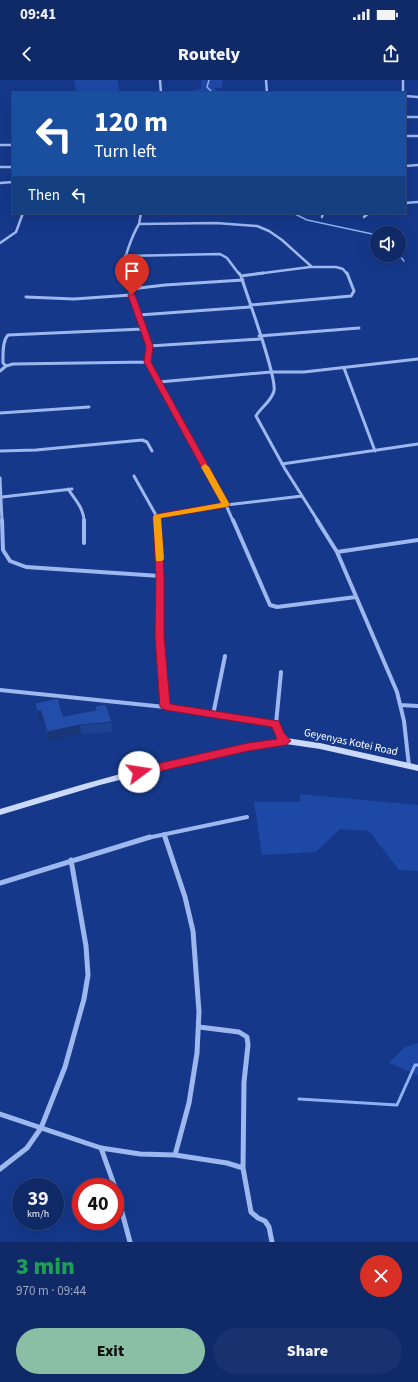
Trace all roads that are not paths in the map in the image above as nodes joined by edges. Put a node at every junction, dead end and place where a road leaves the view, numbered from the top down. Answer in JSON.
{"nodes":[{"id":1,"x":160,"y":80,"type":"edge"},
{"id":2,"x":266,"y":80,"type":"edge"},
{"id":3,"x":403,"y":80,"type":"edge"},
{"id":4,"x":161,"y":92,"type":"edge"},
{"id":5,"x":267,"y":92,"type":"edge"},
{"id":6,"x":404,"y":92,"type":"edge"},
{"id":7,"x":406,"y":96,"type":"edge"},
{"id":8,"x":418,"y":97,"type":"edge"},
{"id":9,"x":406,"y":117,"type":"edge"},
{"id":10,"x":418,"y":117,"type":"edge"},
{"id":11,"x":406,"y":136,"type":"edge"},
{"id":12,"x":418,"y":136,"type":"edge"},
{"id":13,"x":0,"y":145,"type":"edge"},
{"id":14,"x":12,"y":145,"type":"edge"},
{"id":15,"x":418,"y":164,"type":"edge"},
{"id":16,"x":406,"y":166,"type":"edge"},
{"id":17,"x":12,"y":167,"type":"edge"},
{"id":18,"x":0,"y":168,"type":"edge"},
{"id":19,"x":12,"y":182,"type":"edge"},
{"id":20,"x":0,"y":183,"type":"edge"},
{"id":21,"x":418,"y":202,"type":"edge"},
{"id":22,"x":406,"y":204,"type":"edge"},
{"id":23,"x":23,"y":214,"type":"edge"},
{"id":24,"x":141,"y":214,"type":"edge"},
{"id":25,"x":323,"y":214,"type":"edge"},
{"id":26,"x":368,"y":214,"type":"edge"},
{"id":27,"x":322,"y":217,"type":"dead end"},
{"id":28,"x":364,"y":217,"type":"dead end"},
{"id":29,"x":140,"y":224,"type":"junction"},
{"id":30,"x":0,"y":243,"type":"edge"},
{"id":31,"x":125,"y":256,"type":"junction"},
{"id":32,"x":312,"y":267,"type":"junction"},
{"id":33,"x":242,"y":276,"type":"junction"},
{"id":34,"x":243,"y":280,"type":"junction"},
{"id":35,"x":131,"y":289,"type":"junction"},
{"id":36,"x":132,"y":295,"type":"junction"},
{"id":37,"x":26,"y":297,"type":"dead end"},
{"id":38,"x":250,"y":306,"type":"junction"},
{"id":39,"x":138,"y":315,"type":"junction"},
{"id":40,"x":359,"y":328,"type":"dead end"},
{"id":41,"x":143,"y":329,"type":"junction"},
{"id":42,"x":259,"y":337,"type":"junction"},
{"id":43,"x":149,"y":346,"type":"junction"},
{"id":44,"x":418,"y":359,"type":"edge"},
{"id":45,"x":148,"y":362,"type":"junction"},
{"id":46,"x":6,"y":366,"type":"junction"},
{"id":47,"x":344,"y":368,"type":"junction"},
{"id":48,"x":0,"y":371,"type":"edge"},
{"id":49,"x":271,"y":372,"type":"junction"},
{"id":50,"x":159,"y":382,"type":"junction"},
{"id":51,"x":89,"y":407,"type":"dead end"},
{"id":52,"x":0,"y":412,"type":"edge"},
{"id":53,"x":418,"y":444,"type":"edge"},
{"id":54,"x":152,"y":450,"type":"dead end"},
{"id":55,"x":0,"y":451,"type":"edge"},
{"id":56,"x":375,"y":451,"type":"junction"},
{"id":57,"x":282,"y":464,"type":"junction"},
{"id":58,"x":134,"y":476,"type":"dead end"},
{"id":59,"x":0,"y":478,"type":"edge"},
{"id":60,"x":68,"y":489,"type":"junction"},
{"id":61,"x":72,"y":489,"type":"dead end"},
{"id":62,"x":302,"y":496,"type":"junction"},
{"id":63,"x":2,"y":497,"type":"junction"},
{"id":64,"x":226,"y":505,"type":"junction"},
{"id":65,"x":157,"y":517,"type":"junction"},
{"id":66,"x":418,"y":540,"type":"edge"},
{"id":67,"x":84,"y":543,"type":"dead end"},
{"id":68,"x":336,"y":552,"type":"junction"},
{"id":69,"x":160,"y":576,"type":"junction"},
{"id":70,"x":356,"y":597,"type":"junction"},
{"id":71,"x":225,"y":656,"type":"dead end"},
{"id":72,"x":281,"y":672,"type":"dead end"},
{"id":73,"x":0,"y":690,"type":"edge"},
{"id":74,"x":400,"y":705,"type":"junction"},
{"id":75,"x":418,"y":706,"type":"edge"},
{"id":76,"x":165,"y":707,"type":"junction"},
{"id":77,"x":213,"y":715,"type":"junction"},
{"id":78,"x":276,"y":724,"type":"junction"},
{"id":79,"x":286,"y":741,"type":"junction"},
{"id":80,"x":408,"y":766,"type":"junction"},
{"id":81,"x":418,"y":768,"type":"edge"},
{"id":82,"x":0,"y":812,"type":"edge"},
{"id":83,"x":247,"y":817,"type":"dead end"},
{"id":84,"x":164,"y":834,"type":"junction"},
{"id":85,"x":72,"y":860,"type":"junction"},
{"id":86,"x":0,"y":883,"type":"edge"},
{"id":87,"x":199,"y":1027,"type":"junction"},
{"id":88,"x":0,"y":1114,"type":"edge"},
{"id":89,"x":41,"y":1128,"type":"junction"},
{"id":90,"x":101,"y":1148,"type":"junction"},
{"id":91,"x":175,"y":1155,"type":"junction"},
{"id":92,"x":243,"y":1168,"type":"junction"},
{"id":93,"x":0,"y":1169,"type":"edge"},
{"id":94,"x":130,"y":1242,"type":"edge"},
{"id":95,"x":272,"y":1242,"type":"edge"}],
"edges":[{"from":1,"to":4,"type":"street"},
{"from":2,"to":5,"type":"street"},
{"from":3,"to":6,"type":"street"},
{"from":7,"to":8,"type":"street"},
{"from":9,"to":10,"type":"street"},
{"from":11,"to":12,"type":"street"},
{"from":13,"to":14,"type":"street"},
{"from":15,"to":16,"type":"street"},
{"from":17,"to":18,"type":"street"},
{"from":19,"to":20,"type":"street"},
{"from":21,"to":22,"type":"street"},
{"from":23,"to":30,"type":"street"},
{"from":24,"to":29,"type":"street"},
{"from":25,"to":27,"type":"street"},
{"from":26,"to":28,"type":"street"},
{"from":29,"to":31,"type":"street"},
{"from":29,"to":32,"type":"street"},
{"from":31,"to":33,"type":"street"},
{"from":31,"to":35,"type":"street"},
{"from":32,"to":33,"type":"street"},
{"from":32,"to":38,"type":"street"},
{"from":33,"to":34,"type":"street"},
{"from":34,"to":35,"type":"street"},
{"from":34,"to":38,"type":"street"},
{"from":35,"to":36,"type":"street"},
{"from":36,"to":37,"type":"street"},
{"from":36,"to":39,"type":"street"},
{"from":38,"to":39,"type":"street"},
{"from":38,"to":42,"type":"street"},
{"from":39,"to":41,"type":"street"},
{"from":40,"to":42,"type":"street"},
{"from":41,"to":43,"type":"street"},
{"from":41,"to":46,"type":"street"},
{"from":42,"to":43,"type":"street"},
{"from":42,"to":49,"type":"street"},
{"from":43,"to":45,"type":"street"},
{"from":44,"to":47,"type":"street"},
{"from":45,"to":46,"type":"street"},
{"from":45,"to":50,"type":"street"},
{"from":46,"to":48,"type":"street"},
{"from":47,"to":49,"type":"street"},
{"from":47,"to":56,"type":"street"},
{"from":49,"to":50,"type":"street"},
{"from":49,"to":57,"type":"street"},
{"from":50,"to":64,"type":"street"},
{"from":51,"to":52,"type":"street"},
{"from":53,"to":56,"type":"street"},
{"from":54,"to":55,"type":"street"},
{"from":56,"to":57,"type":"street"},
{"from":57,"to":62,"type":"street"},
{"from":58,"to":65,"type":"street"},
{"from":59,"to":63,"type":"street"},
{"from":60,"to":61,"type":"street"},
{"from":60,"to":63,"type":"street"},
{"from":60,"to":67,"type":"street"},
{"from":62,"to":64,"type":"street"},
{"from":62,"to":68,"type":"street"},
{"from":63,"to":69,"type":"street"},
{"from":64,"to":65,"type":"street"},
{"from":64,"to":70,"type":"street"},
{"from":65,"to":69,"type":"street"},
{"from":66,"to":68,"type":"street"},
{"from":68,"to":70,"type":"street"},
{"from":69,"to":76,"type":"street"},
{"from":70,"to":74,"type":"street"},
{"from":71,"to":77,"type":"street"},
{"from":72,"to":78,"type":"street"},
{"from":73,"to":76,"type":"street"},
{"from":74,"to":75,"type":"street"},
{"from":74,"to":80,"type":"street"},
{"from":76,"to":77,"type":"street"},
{"from":77,"to":78,"type":"street"},
{"from":78,"to":79,"type":"street"},
{"from":79,"to":80,"type":"street","name":"Geyenyas Kotei Road"},
{"from":79,"to":82,"type":"street","name":"Geyenyas Kotei Road"},
{"from":80,"to":81,"type":"street","name":"Geyenyas Kotei Road"},
{"from":83,"to":84,"type":"street"},
{"from":84,"to":85,"type":"street"},
{"from":84,"to":87,"type":"street"},
{"from":85,"to":86,"type":"street"},
{"from":85,"to":89,"type":"street"},
{"from":87,"to":91,"type":"street"},
{"from":87,"to":92,"type":"street"},
{"from":88,"to":89,"type":"street"},
{"from":89,"to":90,"type":"street"},
{"from":89,"to":93,"type":"street"},
{"from":90,"to":91,"type":"street"},
{"from":90,"to":94,"type":"street"},
{"from":91,"to":92,"type":"street"},
{"from":92,"to":95,"type":"street"}]}
